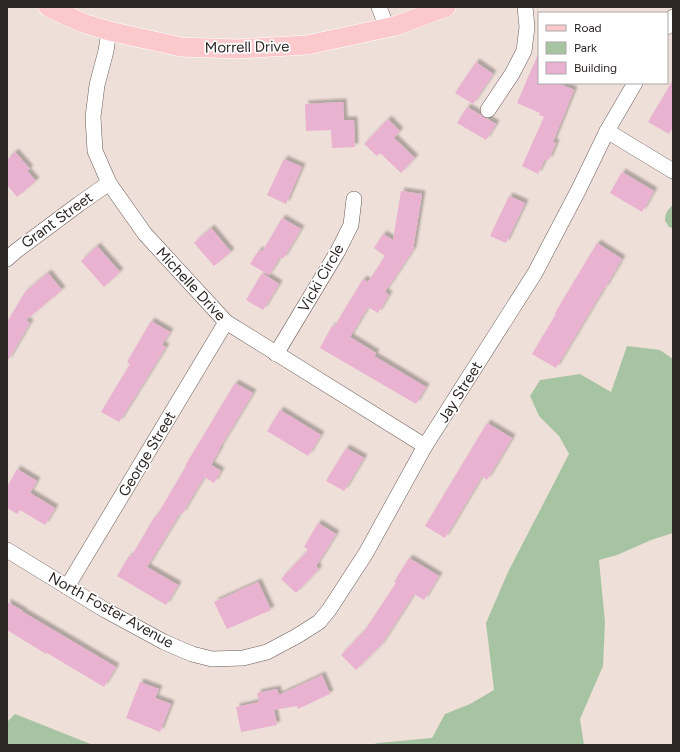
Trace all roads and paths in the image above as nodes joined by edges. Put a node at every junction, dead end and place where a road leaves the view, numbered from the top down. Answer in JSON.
{"nodes":[{"id":1,"x":48,"y":7,"type":"edge"},
{"id":2,"x":379,"y":7,"type":"edge"},
{"id":3,"x":446,"y":7,"type":"edge"},
{"id":4,"x":525,"y":7,"type":"edge"},
{"id":5,"x":387,"y":28,"type":"junction"},
{"id":6,"x":109,"y":31,"type":"junction"},
{"id":7,"x":633,"y":84,"type":"edge"},
{"id":8,"x":488,"y":110,"type":"dead end"},
{"id":9,"x":607,"y":131,"type":"junction"},
{"id":10,"x":673,"y":171,"type":"edge"},
{"id":11,"x":109,"y":183,"type":"junction"},
{"id":12,"x":354,"y":199,"type":"dead end"},
{"id":13,"x":7,"y":259,"type":"edge"},
{"id":14,"x":226,"y":322,"type":"junction"},
{"id":15,"x":276,"y":354,"type":"junction"},
{"id":16,"x":425,"y":446,"type":"junction"},
{"id":17,"x":7,"y":550,"type":"edge"},
{"id":18,"x":67,"y":587,"type":"junction"},
{"id":19,"x":243,"y":658,"type":"joint"}],
"edges":[{"from":1,"to":6,"type":"main road","name":"Morrell Drive"},
{"from":2,"to":5,"type":"street"},
{"from":3,"to":5,"type":"main road","name":"Morrell Drive"},
{"from":4,"to":8,"type":"street"},
{"from":5,"to":6,"type":"main road","name":"Morrell Drive"},
{"from":6,"to":11,"type":"street","name":"Michelle Drive"},
{"from":7,"to":9,"type":"street","name":"Jay Street"},
{"from":9,"to":10,"type":"street"},
{"from":9,"to":16,"type":"street","name":"Jay Street"},
{"from":11,"to":13,"type":"street","name":"Grant Street"},
{"from":11,"to":14,"type":"street","name":"Michelle Drive"},
{"from":12,"to":15,"type":"street","name":"Vicki Circle"},
{"from":14,"to":15,"type":"street","name":"Michelle Drive"},
{"from":14,"to":18,"type":"street","name":"George Street"},
{"from":15,"to":16,"type":"street","name":"Michelle Drive"},
{"from":16,"to":19,"type":"street","name":"Jay Street"},
{"from":17,"to":18,"type":"street","name":"North Foster Avenue"},
{"from":18,"to":19,"type":"street","name":"North Foster Avenue"}]}
